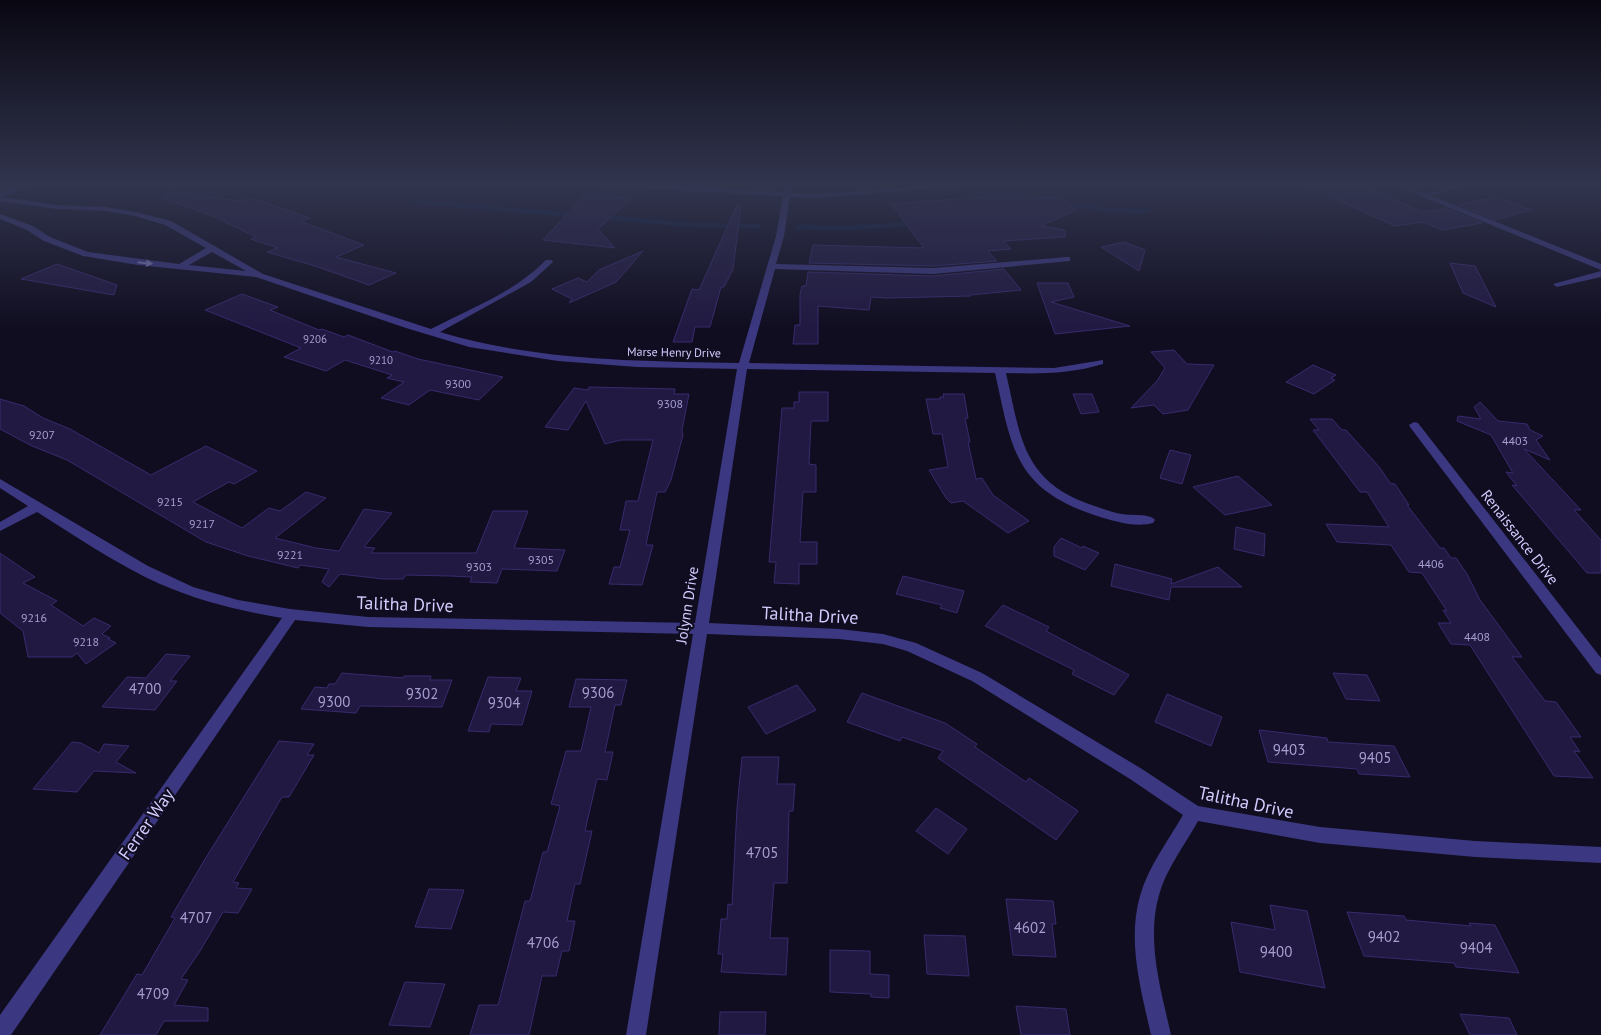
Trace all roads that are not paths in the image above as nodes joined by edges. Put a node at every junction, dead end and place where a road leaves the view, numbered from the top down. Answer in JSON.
{"nodes":[{"id":1,"x":37,"y":232,"type":"edge"},
{"id":2,"x":184,"y":232,"type":"edge"},
{"id":3,"x":781,"y":232,"type":"edge"},
{"id":4,"x":1513,"y":232,"type":"edge"},
{"id":5,"x":212,"y":248,"type":"junction"},
{"id":6,"x":1067,"y":259,"type":"dead end"},
{"id":7,"x":549,"y":262,"type":"dead end"},
{"id":8,"x":181,"y":266,"type":"junction"},
{"id":9,"x":772,"y":266,"type":"junction"},
{"id":10,"x":1601,"y":268,"type":"edge"},
{"id":11,"x":1601,"y":274,"type":"edge"},
{"id":12,"x":260,"y":276,"type":"junction"},
{"id":13,"x":1558,"y":284,"type":"dead end"},
{"id":14,"x":431,"y":333,"type":"junction"},
{"id":15,"x":1099,"y":362,"type":"dead end"},
{"id":16,"x":744,"y":366,"type":"junction"},
{"id":17,"x":1000,"y":371,"type":"junction"},
{"id":18,"x":1414,"y":425,"type":"dead end"},
{"id":19,"x":0,"y":483,"type":"edge"},
{"id":20,"x":38,"y":506,"type":"junction"},
{"id":21,"x":1149,"y":520,"type":"dead end"},
{"id":22,"x":0,"y":527,"type":"edge"},
{"id":23,"x":292,"y":614,"type":"junction"},
{"id":24,"x":701,"y":629,"type":"junction"},
{"id":25,"x":1601,"y":669,"type":"edge"},
{"id":26,"x":1194,"y":813,"type":"junction"},
{"id":27,"x":1601,"y":855,"type":"edge"},
{"id":28,"x":0,"y":1033,"type":"edge"},
{"id":29,"x":636,"y":1035,"type":"edge"},
{"id":30,"x":1161,"y":1035,"type":"edge"}],
"edges":[{"from":1,"to":8,"type":"street","name":"Marse Henry Drive","one_way":true},
{"from":2,"to":5,"type":"street","name":"Marse Henry Drive"},
{"from":3,"to":9,"type":"street","name":"Jolynn Drive"},
{"from":4,"to":10,"type":"street"},
{"from":5,"to":8,"type":"street"},
{"from":5,"to":12,"type":"street","name":"Marse Henry Drive"},
{"from":6,"to":9,"type":"street"},
{"from":7,"to":14,"type":"street"},
{"from":8,"to":12,"type":"street","name":"Marse Henry Drive"},
{"from":9,"to":16,"type":"street","name":"Jolynn Drive"},
{"from":11,"to":13,"type":"street"},
{"from":12,"to":14,"type":"street","name":"Marse Henry Drive"},
{"from":14,"to":16,"type":"street","name":"Marse Henry Drive"},
{"from":15,"to":17,"type":"street","name":"Marse Henry Drive"},
{"from":16,"to":17,"type":"street","name":"Marse Henry Drive"},
{"from":16,"to":24,"type":"street","name":"Jolynn Drive"},
{"from":17,"to":21,"type":"street"},
{"from":18,"to":25,"type":"street","name":"Renaissance Drive"},
{"from":19,"to":20,"type":"street","name":"Talitha Drive"},
{"from":20,"to":22,"type":"street"},
{"from":20,"to":23,"type":"street","name":"Talitha Drive"},
{"from":23,"to":24,"type":"street","name":"Talitha Drive"},
{"from":23,"to":28,"type":"street","name":"Ferrer Way"},
{"from":24,"to":26,"type":"street","name":"Talitha Drive"},
{"from":24,"to":29,"type":"street","name":"Jolynn Drive"},
{"from":26,"to":27,"type":"street","name":"Talitha Drive"},
{"from":26,"to":30,"type":"street"}]}
